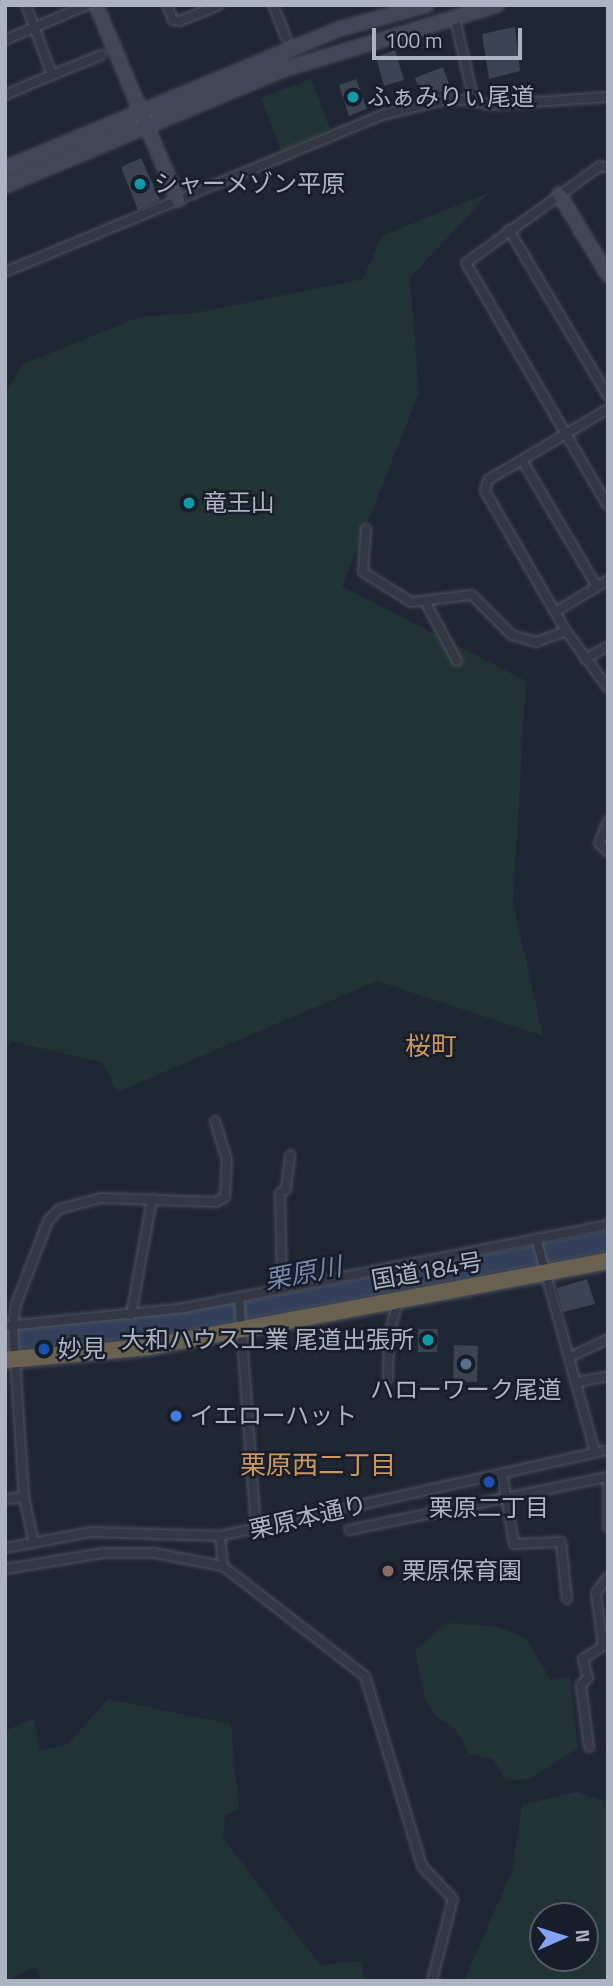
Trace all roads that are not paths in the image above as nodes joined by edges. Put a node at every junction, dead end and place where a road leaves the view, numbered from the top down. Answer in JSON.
{"nodes":[{"id":1,"x":26,"y":5,"type":"edge"},
{"id":2,"x":87,"y":5,"type":"edge"},
{"id":3,"x":96,"y":5,"type":"edge"},
{"id":4,"x":167,"y":5,"type":"edge"},
{"id":5,"x":219,"y":5,"type":"edge"},
{"id":6,"x":274,"y":5,"type":"edge"},
{"id":7,"x":427,"y":5,"type":"edge"},
{"id":8,"x":497,"y":5,"type":"edge"},
{"id":9,"x":454,"y":10,"type":"edge"},
{"id":10,"x":36,"y":27,"type":"junction"},
{"id":11,"x":286,"y":38,"type":"dead end"},
{"id":12,"x":5,"y":40,"type":"edge"},
{"id":13,"x":101,"y":55,"type":"dead end"},
{"id":14,"x":52,"y":75,"type":"junction"},
{"id":15,"x":5,"y":94,"type":"edge"},
{"id":16,"x":608,"y":97,"type":"edge"},
{"id":17,"x":474,"y":101,"type":"junction"},
{"id":18,"x":139,"y":111,"type":"junction"},
{"id":19,"x":145,"y":129,"type":"junction"},
{"id":20,"x":5,"y":168,"type":"edge"},
{"id":21,"x":608,"y":168,"type":"edge"},
{"id":22,"x":5,"y":186,"type":"edge"},
{"id":23,"x":559,"y":194,"type":"junction"},
{"id":24,"x":178,"y":200,"type":"junction"},
{"id":25,"x":509,"y":230,"type":"junction"},
{"id":26,"x":5,"y":272,"type":"edge"},
{"id":27,"x":608,"y":275,"type":"edge"},
{"id":28,"x":608,"y":396,"type":"edge"},
{"id":29,"x":608,"y":409,"type":"edge"},
{"id":30,"x":566,"y":434,"type":"junction"},
{"id":31,"x":522,"y":460,"type":"junction"},
{"id":32,"x":608,"y":506,"type":"edge"},
{"id":33,"x":366,"y":529,"type":"dead end"},
{"id":34,"x":608,"y":580,"type":"edge"},
{"id":35,"x":597,"y":587,"type":"junction"},
{"id":36,"x":425,"y":601,"type":"junction"},
{"id":37,"x":555,"y":612,"type":"junction"},
{"id":38,"x":566,"y":631,"type":"junction"},
{"id":39,"x":608,"y":646,"type":"edge"},
{"id":40,"x":585,"y":659,"type":"junction"},
{"id":41,"x":457,"y":661,"type":"dead end"},
{"id":42,"x":608,"y":688,"type":"edge"},
{"id":43,"x":608,"y":821,"type":"edge"},
{"id":44,"x":608,"y":852,"type":"edge"},
{"id":45,"x":215,"y":1121,"type":"dead end"},
{"id":46,"x":290,"y":1155,"type":"dead end"},
{"id":47,"x":152,"y":1199,"type":"junction"},
{"id":48,"x":608,"y":1225,"type":"edge"},
{"id":49,"x":537,"y":1241,"type":"junction"},
{"id":50,"x":608,"y":1261,"type":"edge"},
{"id":51,"x":542,"y":1269,"type":"junction"},
{"id":52,"x":282,"y":1289,"type":"junction"},
{"id":53,"x":239,"y":1299,"type":"junction"},
{"id":54,"x":399,"y":1300,"type":"junction"},
{"id":55,"x":131,"y":1315,"type":"junction"},
{"id":56,"x":243,"y":1326,"type":"junction"},
{"id":57,"x":11,"y":1327,"type":"edge"},
{"id":58,"x":608,"y":1339,"type":"edge"},
{"id":59,"x":11,"y":1357,"type":"edge"},
{"id":60,"x":570,"y":1357,"type":"junction"},
{"id":61,"x":608,"y":1376,"type":"edge"},
{"id":62,"x":388,"y":1379,"type":"dead end"},
{"id":63,"x":578,"y":1382,"type":"junction"},
{"id":64,"x":608,"y":1450,"type":"edge"},
{"id":65,"x":595,"y":1452,"type":"junction"},
{"id":66,"x":502,"y":1473,"type":"junction"},
{"id":67,"x":608,"y":1477,"type":"edge"},
{"id":68,"x":608,"y":1483,"type":"edge"},
{"id":69,"x":24,"y":1497,"type":"junction"},
{"id":70,"x":5,"y":1499,"type":"edge"},
{"id":71,"x":508,"y":1499,"type":"junction"},
{"id":72,"x":608,"y":1527,"type":"edge"},
{"id":73,"x":256,"y":1528,"type":"junction"},
{"id":74,"x":349,"y":1530,"type":"dead end"},
{"id":75,"x":220,"y":1536,"type":"junction"},
{"id":76,"x":33,"y":1539,"type":"junction"},
{"id":77,"x":5,"y":1548,"type":"edge"},
{"id":78,"x":223,"y":1566,"type":"junction"},
{"id":79,"x":5,"y":1569,"type":"edge"},
{"id":80,"x":608,"y":1577,"type":"edge"},
{"id":81,"x":567,"y":1599,"type":"dead end"},
{"id":82,"x":589,"y":1747,"type":"dead end"},
{"id":83,"x":432,"y":1981,"type":"edge"}],
"edges":[{"from":1,"to":10,"type":"street"},
{"from":2,"to":10,"type":"street"},
{"from":3,"to":18,"type":"street"},
{"from":4,"to":5,"type":"street"},
{"from":6,"to":11,"type":"street"},
{"from":7,"to":18,"type":"street"},
{"from":8,"to":9,"type":"street"},
{"from":9,"to":17,"type":"street"},
{"from":9,"to":19,"type":"street"},
{"from":10,"to":12,"type":"street"},
{"from":10,"to":14,"type":"street"},
{"from":13,"to":14,"type":"street"},
{"from":14,"to":15,"type":"street"},
{"from":16,"to":17,"type":"street"},
{"from":17,"to":24,"type":"street"},
{"from":18,"to":19,"type":"street"},
{"from":18,"to":20,"type":"street"},
{"from":19,"to":22,"type":"street"},
{"from":19,"to":24,"type":"street"},
{"from":21,"to":23,"type":"street"},
{"from":23,"to":25,"type":"street"},
{"from":23,"to":27,"type":"street"},
{"from":24,"to":26,"type":"street"},
{"from":25,"to":28,"type":"street"},
{"from":25,"to":30,"type":"street"},
{"from":29,"to":30,"type":"street"},
{"from":30,"to":31,"type":"street"},
{"from":30,"to":32,"type":"street"},
{"from":31,"to":35,"type":"street"},
{"from":31,"to":37,"type":"street"},
{"from":33,"to":36,"type":"street"},
{"from":34,"to":35,"type":"street"},
{"from":35,"to":37,"type":"street"},
{"from":36,"to":38,"type":"street"},
{"from":36,"to":41,"type":"street"},
{"from":37,"to":38,"type":"street"},
{"from":38,"to":40,"type":"street"},
{"from":39,"to":40,"type":"street"},
{"from":40,"to":42,"type":"street"},
{"from":43,"to":44,"type":"street"},
{"from":45,"to":47,"type":"street"},
{"from":46,"to":52,"type":"street"},
{"from":47,"to":55,"type":"street"},
{"from":47,"to":57,"type":"street"},
{"from":48,"to":49,"type":"street"},
{"from":49,"to":51,"type":"street"},
{"from":49,"to":52,"type":"street"},
{"from":50,"to":51,"type":"highway","name":"国道184号"},
{"from":51,"to":54,"type":"highway","name":"国道184号"},
{"from":51,"to":60,"type":"street"},
{"from":52,"to":53,"type":"street"},
{"from":53,"to":55,"type":"street"},
{"from":53,"to":56,"type":"street"},
{"from":54,"to":56,"type":"highway","name":"国道184号"},
{"from":54,"to":62,"type":"street"},
{"from":55,"to":57,"type":"street"},
{"from":56,"to":59,"type":"highway","name":"国道184号"},
{"from":56,"to":73,"type":"street"},
{"from":57,"to":59,"type":"street"},
{"from":58,"to":60,"type":"street"},
{"from":59,"to":69,"type":"street"},
{"from":60,"to":63,"type":"street"},
{"from":61,"to":63,"type":"street"},
{"from":63,"to":65,"type":"street"},
{"from":64,"to":65,"type":"street","name":"栗原本通り"},
{"from":65,"to":66,"type":"street","name":"栗原本通り"},
{"from":66,"to":71,"type":"street"},
{"from":66,"to":73,"type":"street","name":"栗原本通り"},
{"from":67,"to":71,"type":"street"},
{"from":68,"to":72,"type":"street"},
{"from":69,"to":70,"type":"street"},
{"from":69,"to":76,"type":"street"},
{"from":71,"to":74,"type":"street"},
{"from":71,"to":81,"type":"street"},
{"from":73,"to":75,"type":"street","name":"栗原本通り"},
{"from":75,"to":76,"type":"street","name":"栗原本通り"},
{"from":75,"to":78,"type":"street"},
{"from":76,"to":77,"type":"street","name":"栗原本通り"},
{"from":78,"to":79,"type":"street"},
{"from":78,"to":83,"type":"street"},
{"from":80,"to":82,"type":"street"}]}
